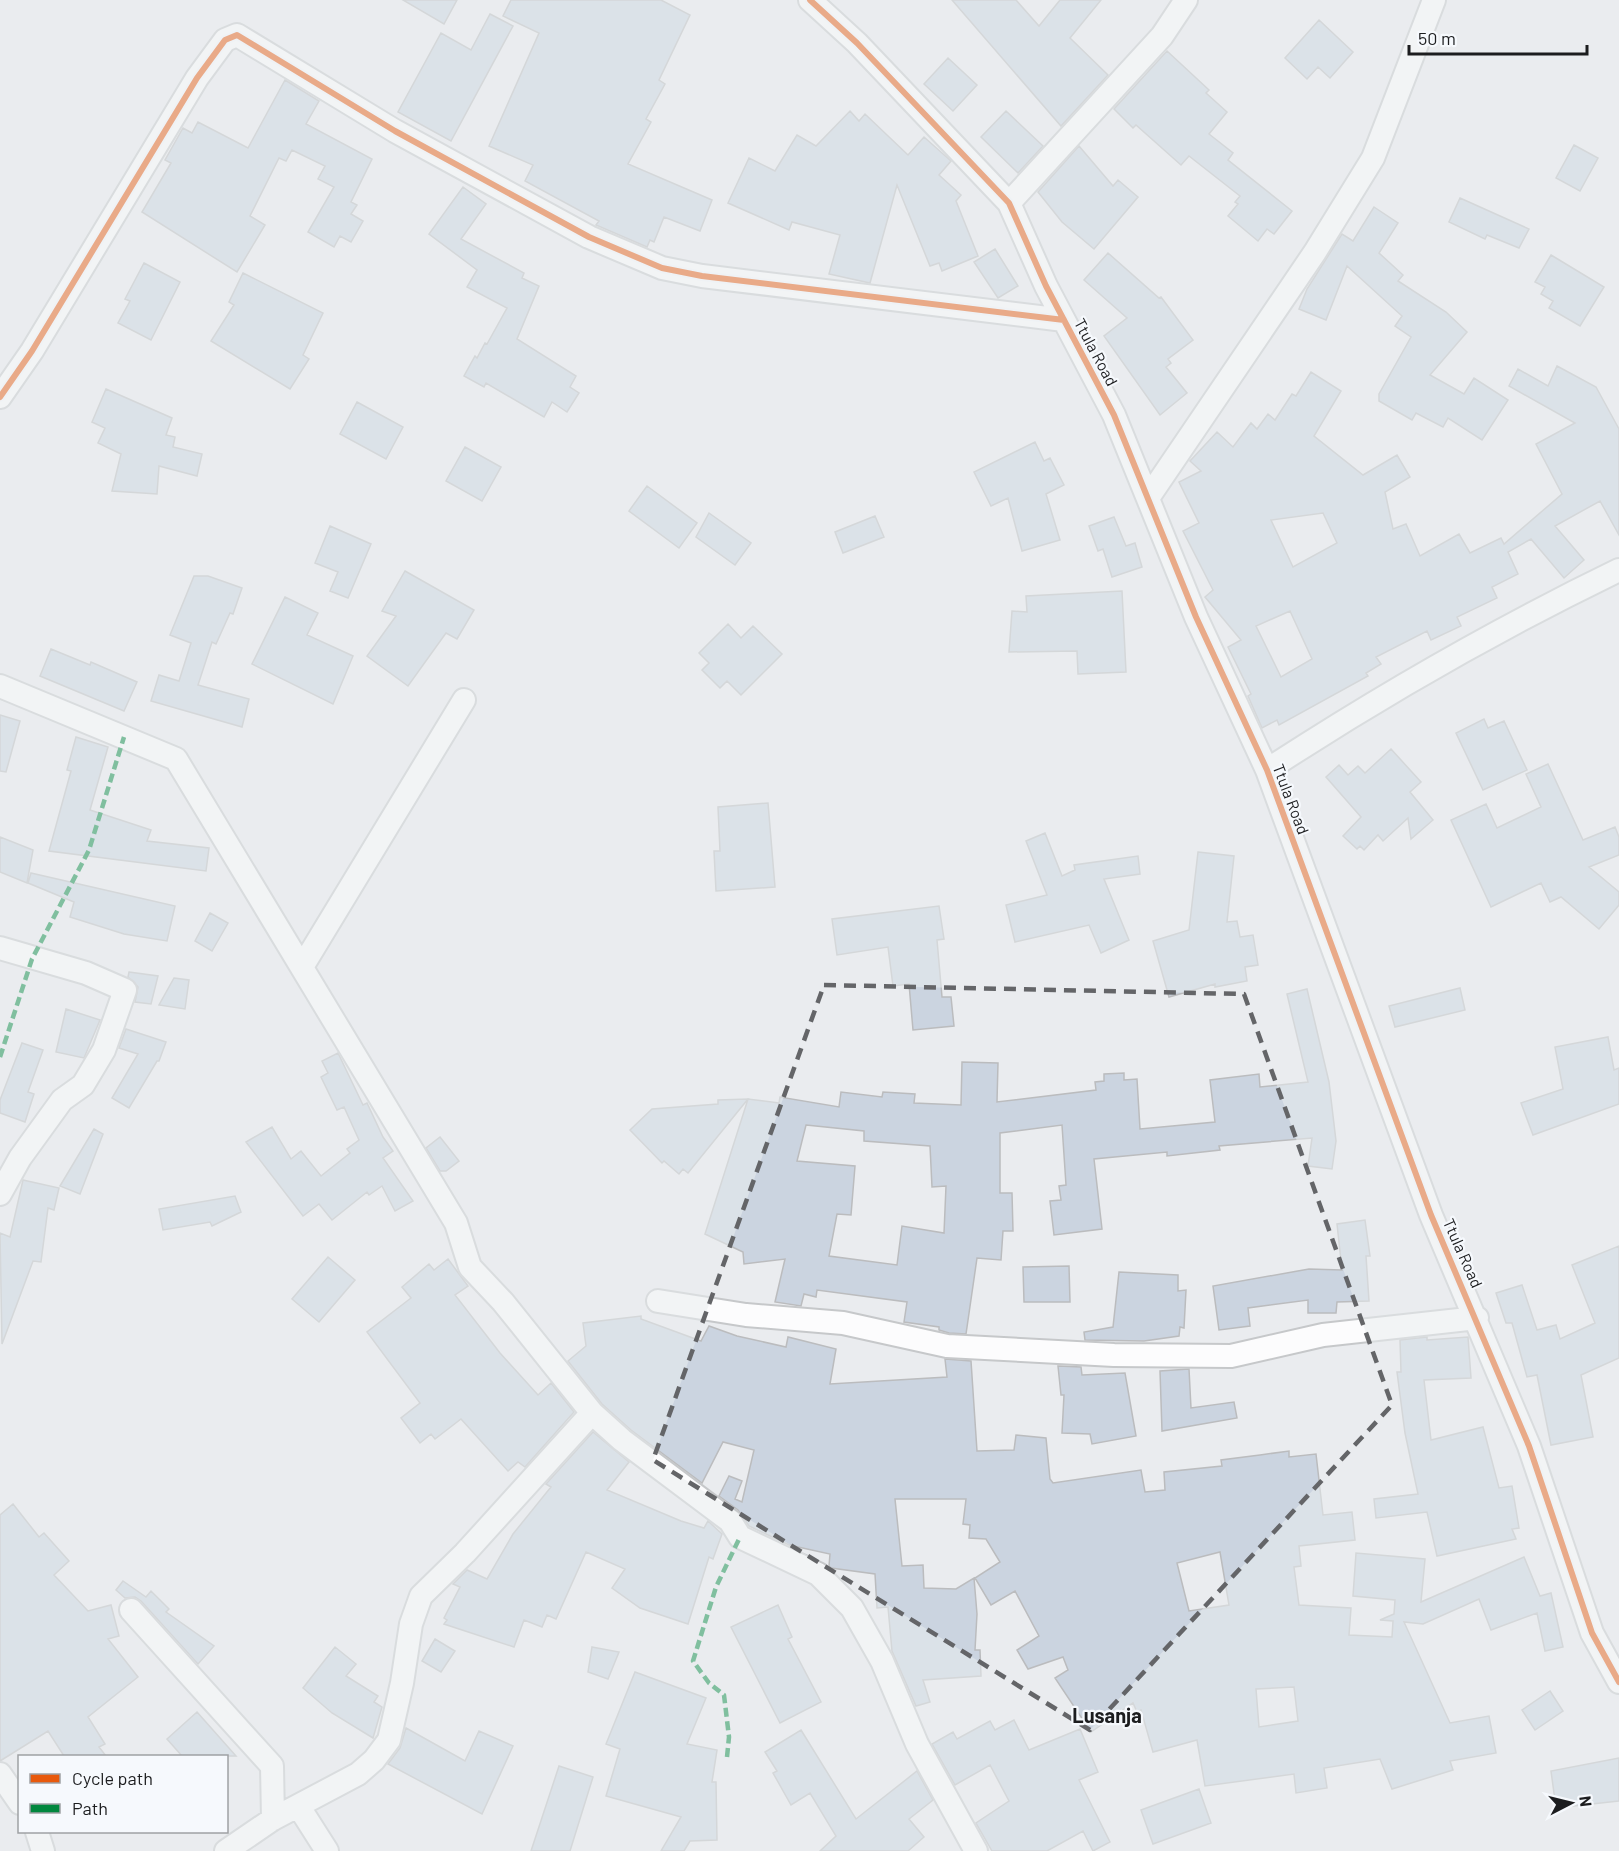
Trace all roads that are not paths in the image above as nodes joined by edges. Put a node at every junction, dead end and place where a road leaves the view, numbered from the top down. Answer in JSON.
{"nodes":[{"id":1,"x":810,"y":0,"type":"edge"},
{"id":2,"x":1186,"y":0,"type":"edge"},
{"id":3,"x":1434,"y":0,"type":"edge"},
{"id":4,"x":1008,"y":203,"type":"junction"},
{"id":5,"x":1064,"y":320,"type":"junction"},
{"id":6,"x":0,"y":397,"type":"edge"},
{"id":7,"x":1148,"y":498,"type":"junction"},
{"id":8,"x":1619,"y":570,"type":"edge"},
{"id":9,"x":0,"y":686,"type":"edge"},
{"id":10,"x":464,"y":700,"type":"dead end"},
{"id":11,"x":1267,"y":770,"type":"junction"},
{"id":12,"x":0,"y":948,"type":"edge"},
{"id":13,"x":302,"y":967,"type":"junction"},
{"id":14,"x":0,"y":1194,"type":"edge"},
{"id":15,"x":658,"y":1301,"type":"dead end"},
{"id":16,"x":1477,"y":1318,"type":"junction"},
{"id":17,"x":592,"y":1413,"type":"junction"},
{"id":18,"x":131,"y":1610,"type":"dead end"},
{"id":19,"x":1619,"y":1682,"type":"edge"},
{"id":20,"x":0,"y":1774,"type":"edge"},
{"id":21,"x":18,"y":1800,"type":"edge"},
{"id":22,"x":299,"y":1807,"type":"junction"},
{"id":23,"x":273,"y":1819,"type":"junction"},
{"id":24,"x":37,"y":1833,"type":"edge"},
{"id":25,"x":44,"y":1851,"type":"edge"},
{"id":26,"x":226,"y":1851,"type":"edge"},
{"id":27,"x":327,"y":1851,"type":"edge"},
{"id":28,"x":976,"y":1851,"type":"edge"}],
"edges":[{"from":1,"to":4,"type":"street","name":"Ttula Road"},
{"from":2,"to":4,"type":"street"},
{"from":3,"to":7,"type":"street"},
{"from":4,"to":5,"type":"street","name":"Ttula Road"},
{"from":5,"to":6,"type":"street"},
{"from":5,"to":7,"type":"street","name":"Ttula Road"},
{"from":7,"to":11,"type":"street","name":"Ttula Road"},
{"from":8,"to":11,"type":"street"},
{"from":9,"to":13,"type":"street"},
{"from":10,"to":13,"type":"street"},
{"from":11,"to":16,"type":"street","name":"Ttula Road"},
{"from":12,"to":14,"type":"street"},
{"from":13,"to":17,"type":"street"},
{"from":15,"to":16,"type":"street"},
{"from":16,"to":19,"type":"street","name":"Ttula Road"},
{"from":17,"to":22,"type":"street"},
{"from":17,"to":28,"type":"street"},
{"from":18,"to":23,"type":"street"},
{"from":20,"to":21,"type":"street"},
{"from":22,"to":23,"type":"street"},
{"from":22,"to":27,"type":"street"},
{"from":23,"to":26,"type":"street"},
{"from":24,"to":25,"type":"street"}]}
